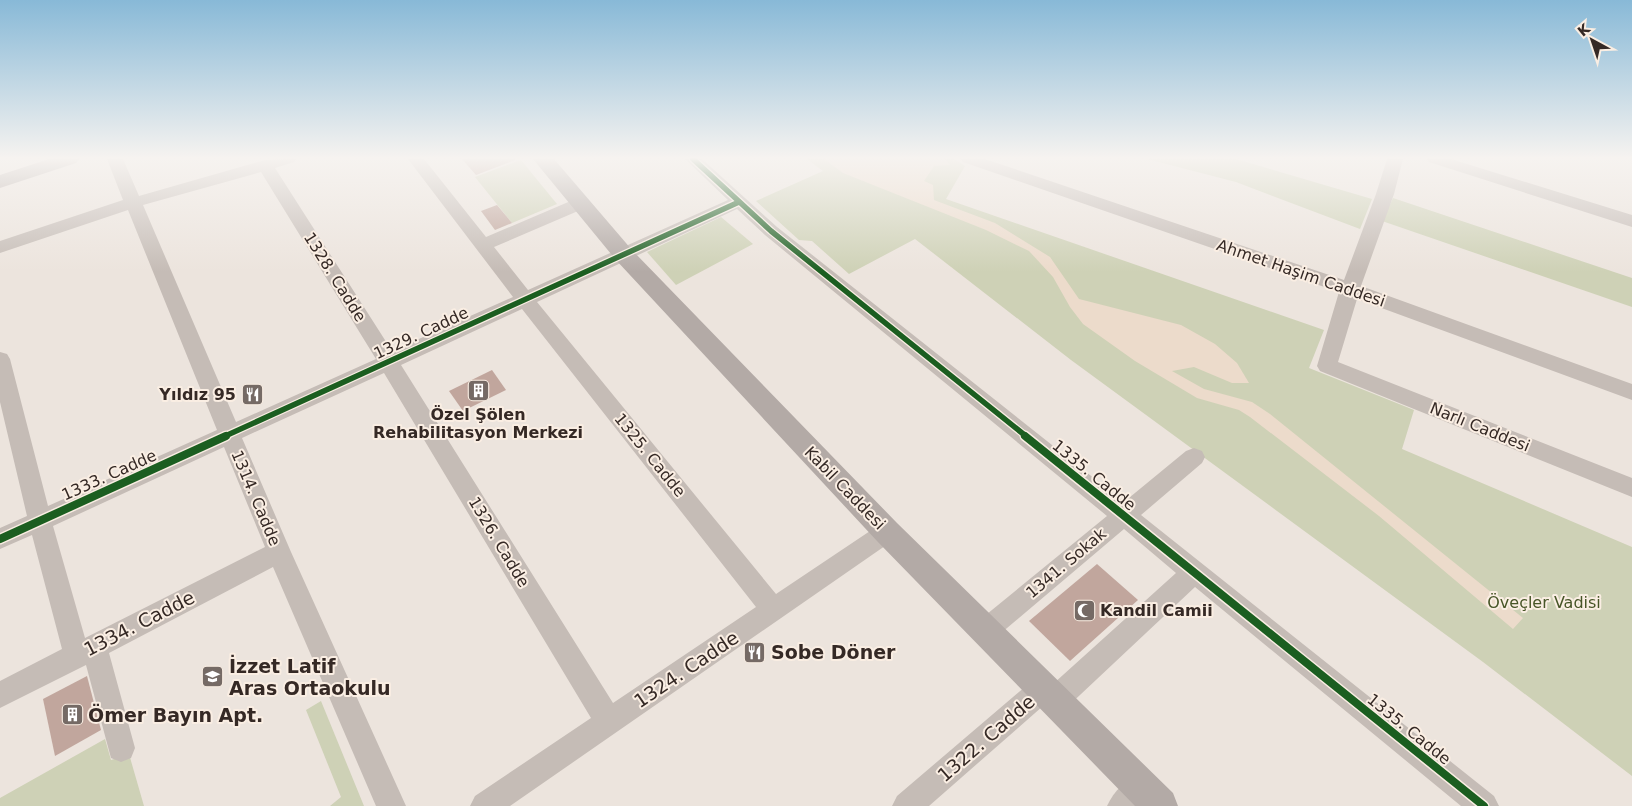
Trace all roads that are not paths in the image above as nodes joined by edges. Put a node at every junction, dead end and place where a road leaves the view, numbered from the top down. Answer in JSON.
{"nodes":[{"id":1,"x":130,"y":197,"type":"edge"},
{"id":2,"x":154,"y":197,"type":"edge"},
{"id":3,"x":285,"y":197,"type":"edge"},
{"id":4,"x":445,"y":197,"type":"edge"},
{"id":5,"x":573,"y":197,"type":"edge"},
{"id":6,"x":733,"y":197,"type":"edge"},
{"id":7,"x":1078,"y":197,"type":"edge"},
{"id":8,"x":1384,"y":197,"type":"edge"},
{"id":9,"x":1555,"y":197,"type":"edge"},
{"id":10,"x":739,"y":202,"type":"junction"},
{"id":11,"x":132,"y":203,"type":"junction"},
{"id":12,"x":579,"y":204,"type":"junction"},
{"id":13,"x":1632,"y":221,"type":"edge"},
{"id":14,"x":483,"y":245,"type":"junction"},
{"id":15,"x":0,"y":248,"type":"edge"},
{"id":16,"x":624,"y":255,"type":"junction"},
{"id":17,"x":1350,"y":290,"type":"junction"},
{"id":18,"x":525,"y":300,"type":"junction"},
{"id":19,"x":0,"y":359,"type":"edge"},
{"id":20,"x":389,"y":363,"type":"junction"},
{"id":21,"x":1632,"y":392,"type":"edge"},
{"id":22,"x":230,"y":436,"type":"junction"},
{"id":23,"x":1194,"y":457,"type":"dead end"},
{"id":24,"x":1632,"y":488,"type":"edge"},
{"id":25,"x":1123,"y":516,"type":"junction"},
{"id":26,"x":40,"y":521,"type":"junction"},
{"id":27,"x":887,"y":532,"type":"junction"},
{"id":28,"x":0,"y":539,"type":"edge"},
{"id":29,"x":279,"y":552,"type":"junction"},
{"id":30,"x":1193,"y":573,"type":"junction"},
{"id":31,"x":774,"y":610,"type":"junction"},
{"id":32,"x":985,"y":631,"type":"junction"},
{"id":33,"x":85,"y":651,"type":"junction"},
{"id":34,"x":0,"y":695,"type":"edge"},
{"id":35,"x":1048,"y":695,"type":"junction"},
{"id":36,"x":609,"y":722,"type":"junction"},
{"id":37,"x":121,"y":748,"type":"dead end"},
{"id":38,"x":1141,"y":800,"type":"edge"},
{"id":39,"x":391,"y":806,"type":"edge"},
{"id":40,"x":485,"y":806,"type":"edge"},
{"id":41,"x":907,"y":806,"type":"edge"},
{"id":42,"x":1484,"y":806,"type":"edge"}],
"edges":[{"from":1,"to":11,"type":"street","name":"1314. Cadde"},
{"from":2,"to":11,"type":"street"},
{"from":3,"to":20,"type":"street","name":"1328. Cadde"},
{"from":4,"to":14,"type":"street","name":"1325. Cadde"},
{"from":5,"to":12,"type":"main road","name":"Kabil Caddesi"},
{"from":6,"to":10,"type":"street","name":"1335. Cadde"},
{"from":7,"to":17,"type":"street","name":"Ahmet Haşim Caddesi"},
{"from":8,"to":17,"type":"street"},
{"from":9,"to":13,"type":"street"},
{"from":10,"to":16,"type":"street","name":"1329. Cadde"},
{"from":10,"to":25,"type":"street","name":"1335. Cadde"},
{"from":11,"to":15,"type":"street"},
{"from":11,"to":22,"type":"street","name":"1314. Cadde"},
{"from":12,"to":14,"type":"street"},
{"from":12,"to":16,"type":"main road","name":"Kabil Caddesi"},
{"from":14,"to":18,"type":"street","name":"1325. Cadde"},
{"from":16,"to":18,"type":"street","name":"1329. Cadde"},
{"from":16,"to":27,"type":"main road","name":"Kabil Caddesi"},
{"from":17,"to":21,"type":"street","name":"Ahmet Haşim Caddesi"},
{"from":17,"to":24,"type":"street","name":"Narlı Caddesi"},
{"from":18,"to":20,"type":"street","name":"1329. Cadde"},
{"from":18,"to":31,"type":"street","name":"1325. Cadde"},
{"from":19,"to":26,"type":"street"},
{"from":20,"to":22,"type":"street","name":"1329. Cadde"},
{"from":20,"to":36,"type":"street","name":"1326. Cadde"},
{"from":22,"to":26,"type":"street","name":"1333. Cadde"},
{"from":22,"to":29,"type":"street","name":"1314. Cadde"},
{"from":23,"to":25,"type":"street","name":"1341. Sokak"},
{"from":25,"to":30,"type":"street","name":"1335. Cadde"},
{"from":25,"to":32,"type":"street","name":"1341. Sokak"},
{"from":26,"to":28,"type":"street","name":"1333. Cadde"},
{"from":26,"to":33,"type":"street"},
{"from":27,"to":31,"type":"street","name":"1324. Cadde"},
{"from":27,"to":32,"type":"main road","name":"Kabil Caddesi"},
{"from":29,"to":33,"type":"street","name":"1334. Cadde"},
{"from":29,"to":39,"type":"street","name":"1314. Cadde"},
{"from":30,"to":35,"type":"street","name":"1322. Cadde"},
{"from":30,"to":42,"type":"street","name":"1335. Cadde"},
{"from":31,"to":36,"type":"street","name":"1324. Cadde"},
{"from":32,"to":35,"type":"main road","name":"Kabil Caddesi"},
{"from":33,"to":34,"type":"street","name":"1334. Cadde"},
{"from":33,"to":37,"type":"street"},
{"from":35,"to":38,"type":"main road","name":"Kabil Caddesi"},
{"from":35,"to":41,"type":"street","name":"1322. Cadde"},
{"from":36,"to":40,"type":"street","name":"1324. Cadde"}]}
